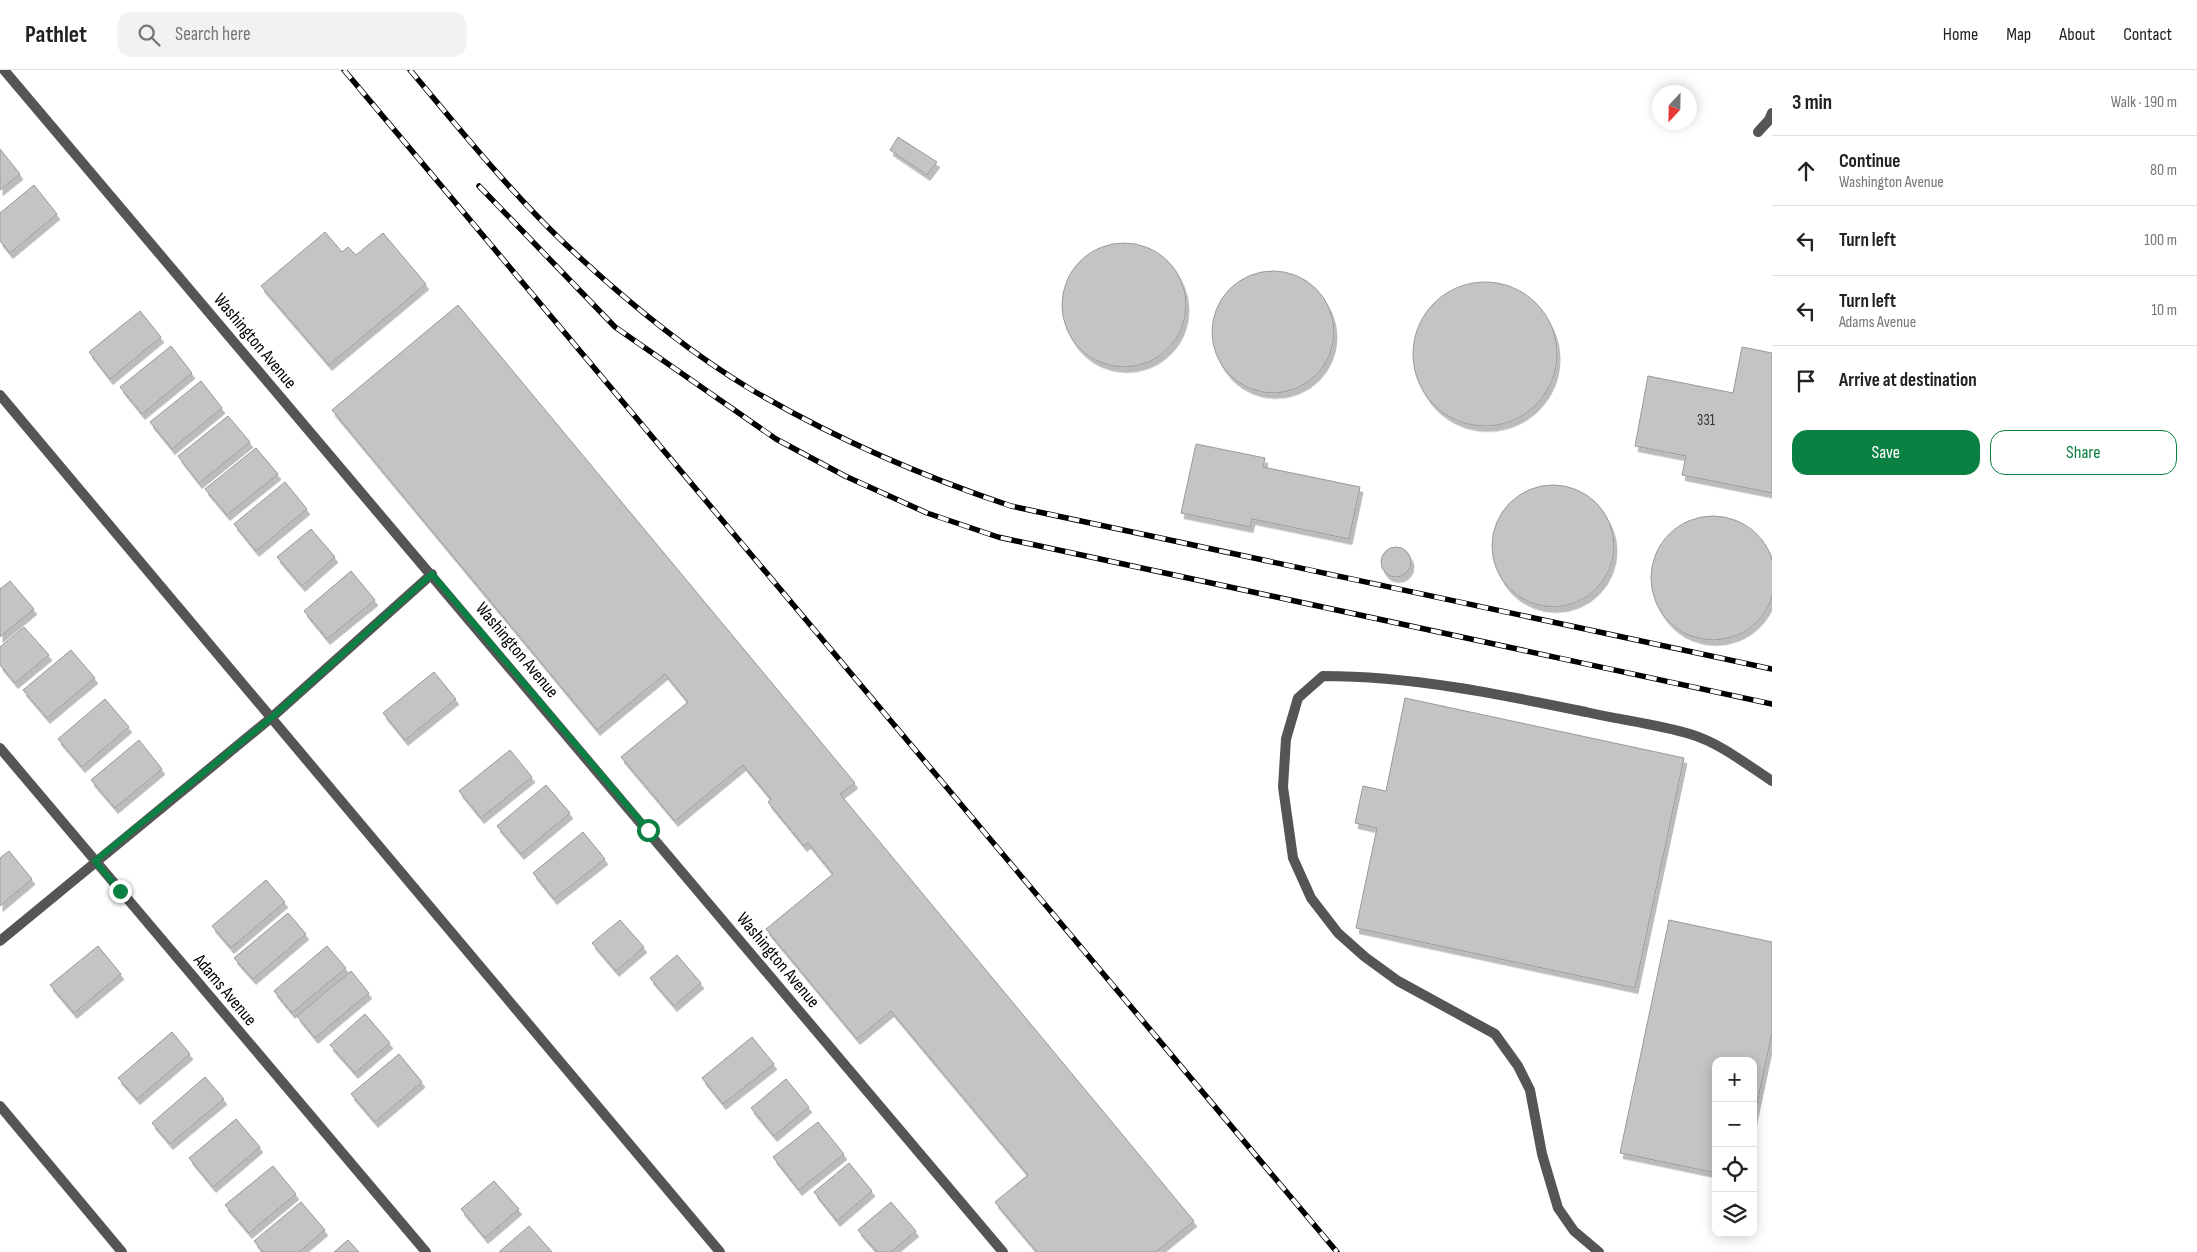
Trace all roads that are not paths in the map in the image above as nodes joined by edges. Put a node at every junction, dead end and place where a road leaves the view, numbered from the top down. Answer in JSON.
{"nodes":[{"id":1,"x":4,"y":70,"type":"edge"},
{"id":2,"x":1772,"y":113,"type":"edge"},
{"id":3,"x":1758,"y":132,"type":"dead end"},
{"id":4,"x":0,"y":395,"type":"edge"},
{"id":5,"x":432,"y":574,"type":"junction"},
{"id":6,"x":271,"y":718,"type":"junction"},
{"id":7,"x":0,"y":748,"type":"edge"},
{"id":8,"x":1772,"y":781,"type":"edge"},
{"id":9,"x":95,"y":861,"type":"junction"},
{"id":10,"x":0,"y":941,"type":"edge"},
{"id":11,"x":0,"y":1106,"type":"edge"},
{"id":12,"x":122,"y":1252,"type":"edge"},
{"id":13,"x":426,"y":1252,"type":"edge"},
{"id":14,"x":720,"y":1252,"type":"edge"},
{"id":15,"x":1003,"y":1252,"type":"edge"},
{"id":16,"x":1599,"y":1252,"type":"edge"}],
"edges":[{"from":1,"to":5,"type":"street","name":"Washington Avenue"},
{"from":2,"to":3,"type":"street"},
{"from":4,"to":6,"type":"street"},
{"from":5,"to":6,"type":"street"},
{"from":5,"to":15,"type":"street","name":"Washington Avenue"},
{"from":6,"to":9,"type":"street"},
{"from":6,"to":14,"type":"street"},
{"from":7,"to":9,"type":"street","name":"Adams Avenue"},
{"from":8,"to":16,"type":"street"},
{"from":9,"to":10,"type":"street"},
{"from":9,"to":13,"type":"street","name":"Adams Avenue"},
{"from":11,"to":12,"type":"street"}]}
